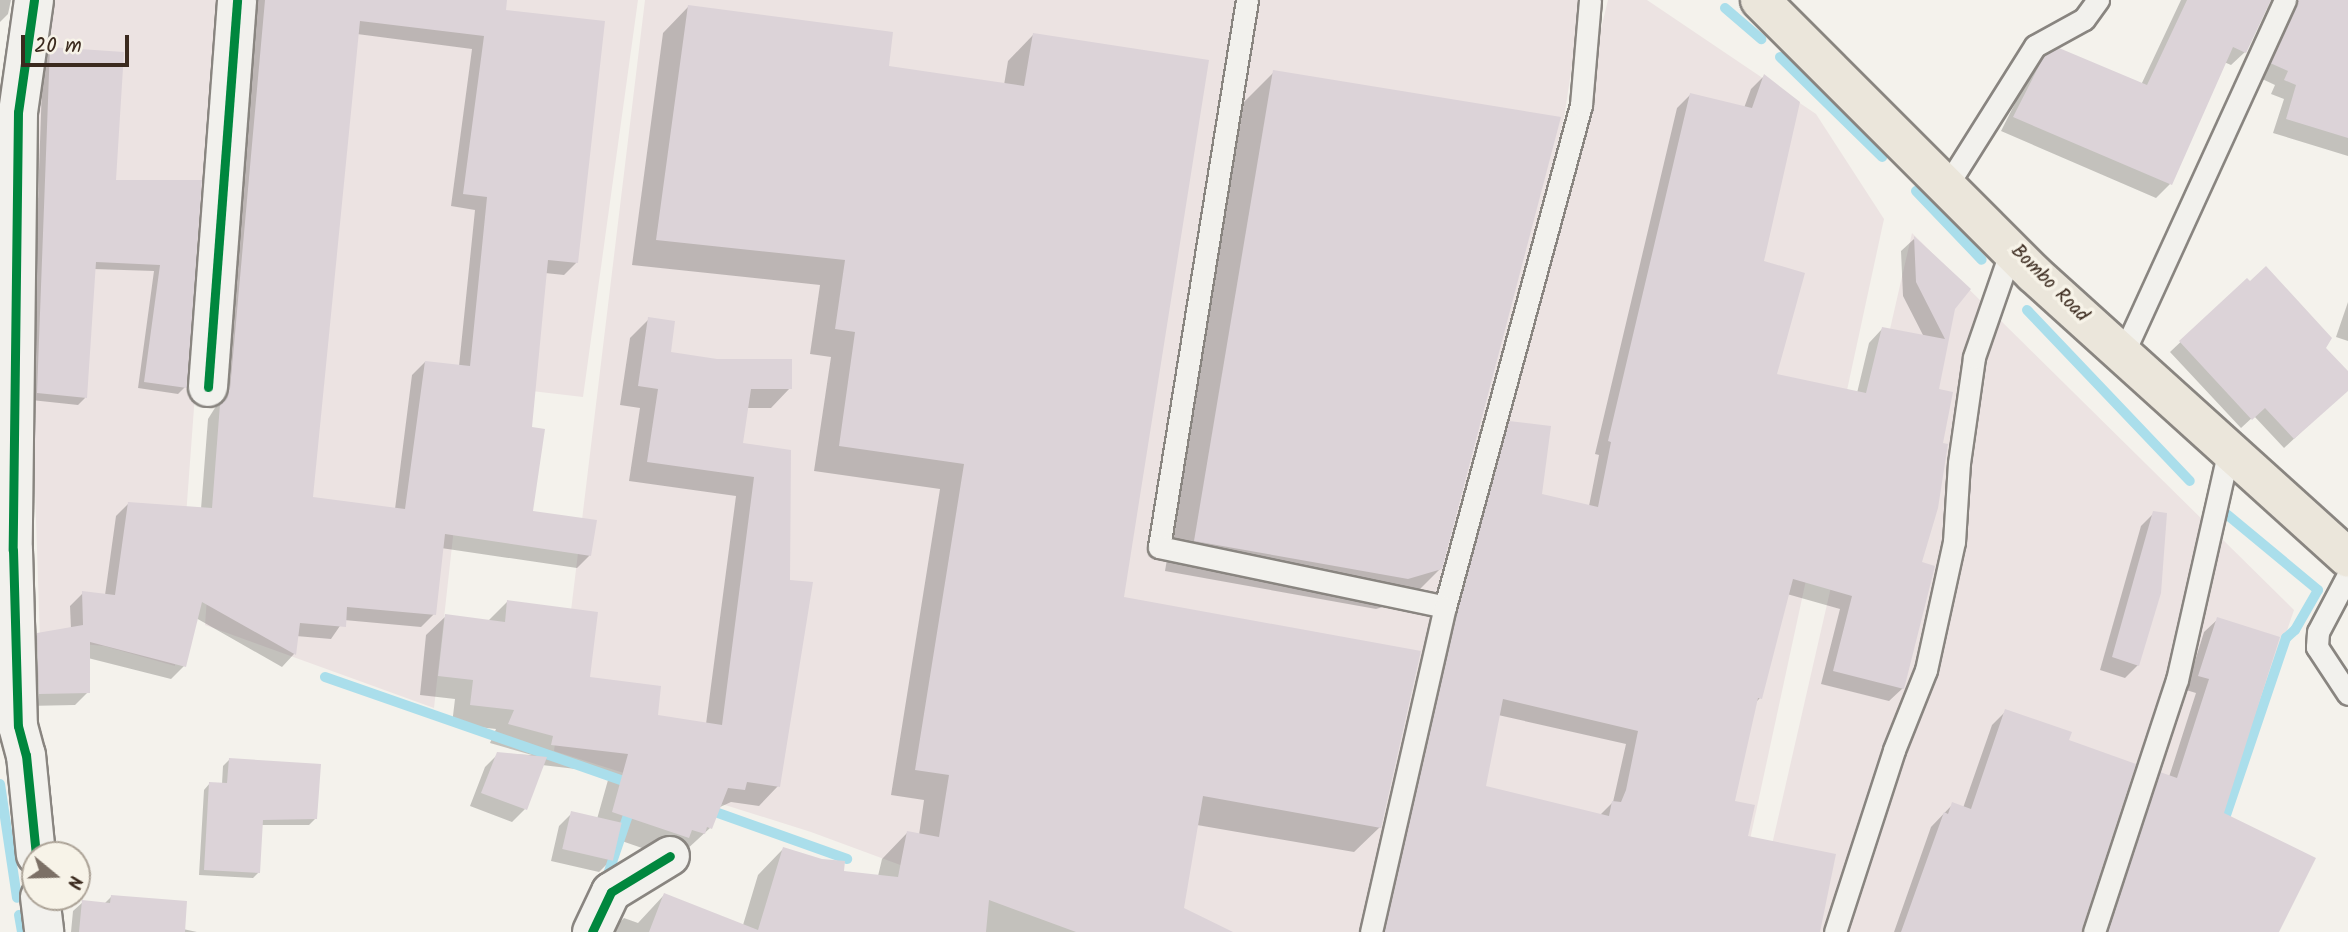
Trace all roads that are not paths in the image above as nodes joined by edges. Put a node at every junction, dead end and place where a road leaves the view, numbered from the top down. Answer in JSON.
{"nodes":[{"id":1,"x":34,"y":0,"type":"edge"},
{"id":2,"x":237,"y":0,"type":"edge"},
{"id":3,"x":1247,"y":0,"type":"edge"},
{"id":4,"x":1590,"y":0,"type":"edge"},
{"id":5,"x":1760,"y":0,"type":"edge"},
{"id":6,"x":2098,"y":0,"type":"edge"},
{"id":7,"x":2285,"y":0,"type":"edge"},
{"id":8,"x":1948,"y":184,"type":"junction"},
{"id":9,"x":2012,"y":247,"type":"junction"},
{"id":10,"x":2122,"y":356,"type":"junction"},
{"id":11,"x":208,"y":387,"type":"dead end"},
{"id":12,"x":2228,"y":453,"type":"junction"},
{"id":13,"x":2348,"y":558,"type":"edge"},
{"id":14,"x":2348,"y":575,"type":"edge"},
{"id":15,"x":1445,"y":607,"type":"junction"},
{"id":16,"x":2348,"y":694,"type":"edge"},
{"id":17,"x":13,"y":757,"type":"edge"},
{"id":18,"x":33,"y":841,"type":"edge"},
{"id":19,"x":670,"y":856,"type":"dead end"},
{"id":20,"x":42,"y":911,"type":"edge"},
{"id":21,"x":44,"y":932,"type":"edge"},
{"id":22,"x":592,"y":932,"type":"edge"},
{"id":23,"x":1371,"y":932,"type":"edge"},
{"id":24,"x":1835,"y":932,"type":"edge"},
{"id":25,"x":2094,"y":932,"type":"edge"}],
"edges":[{"from":1,"to":17,"type":"street"},
{"from":2,"to":11,"type":"street"},
{"from":3,"to":15,"type":"lane"},
{"from":4,"to":15,"type":"lane"},
{"from":5,"to":8,"type":"main road","name":"Bombo Road"},
{"from":6,"to":8,"type":"lane"},
{"from":7,"to":10,"type":"lane"},
{"from":8,"to":9,"type":"main road","name":"Bombo Road"},
{"from":9,"to":10,"type":"main road","name":"Bombo Road"},
{"from":9,"to":24,"type":"lane"},
{"from":10,"to":12,"type":"main road","name":"Bombo Road"},
{"from":12,"to":13,"type":"main road","name":"Bombo Road"},
{"from":12,"to":25,"type":"lane"},
{"from":14,"to":16,"type":"lane"},
{"from":15,"to":23,"type":"lane"},
{"from":17,"to":18,"type":"street"},
{"from":19,"to":22,"type":"street"},
{"from":20,"to":21,"type":"street"}]}
